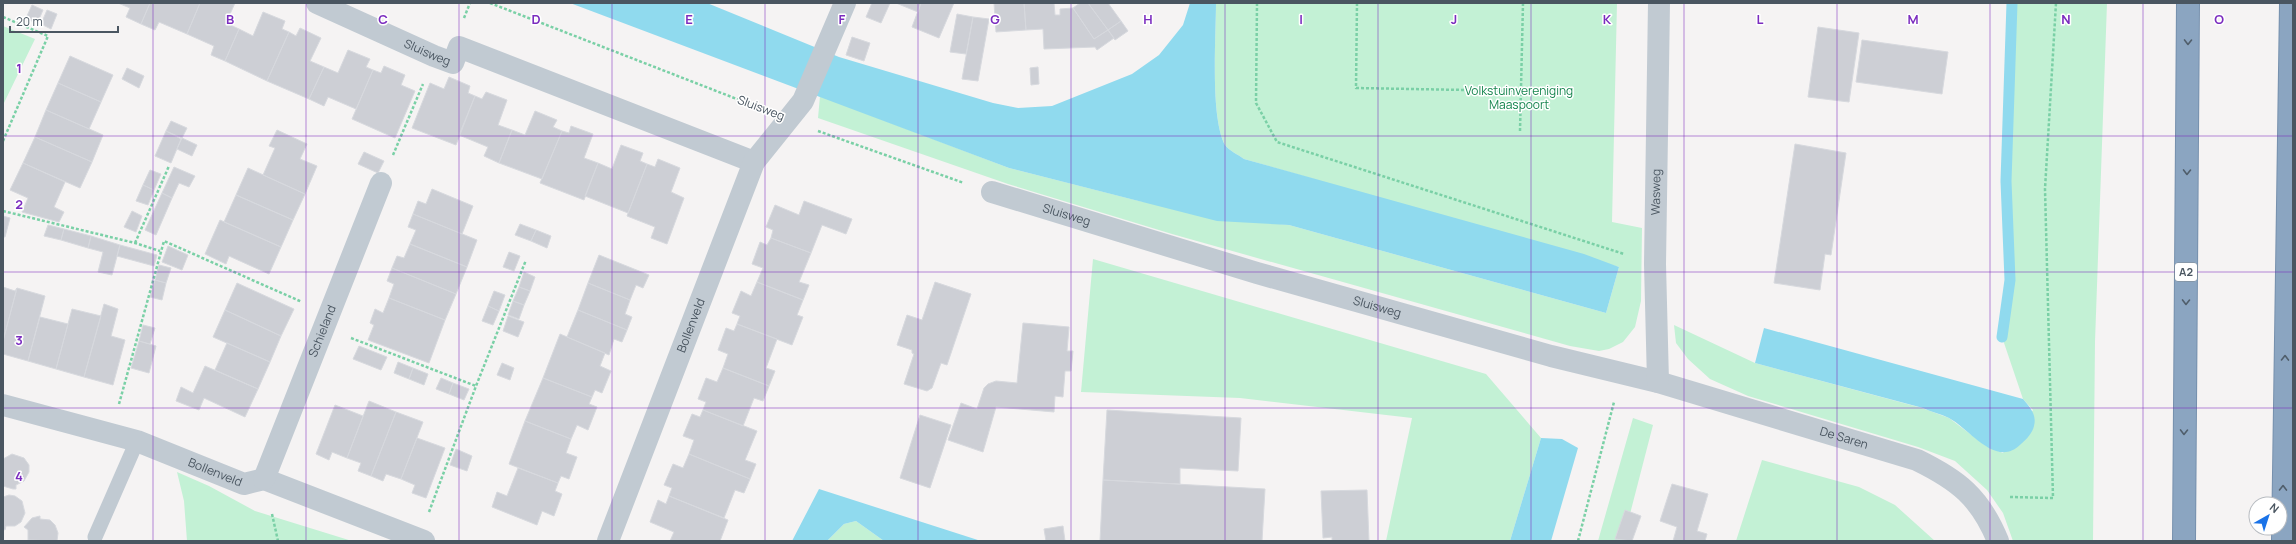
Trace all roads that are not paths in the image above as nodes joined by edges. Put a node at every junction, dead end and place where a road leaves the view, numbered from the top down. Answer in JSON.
{"nodes":[{"id":1,"x":317,"y":3,"type":"edge"},
{"id":2,"x":845,"y":3,"type":"edge"},
{"id":3,"x":1659,"y":3,"type":"edge"},
{"id":4,"x":2188,"y":3,"type":"edge"},
{"id":5,"x":2291,"y":3,"type":"edge"},
{"id":6,"x":754,"y":162,"type":"junction"},
{"id":7,"x":381,"y":184,"type":"road end"},
{"id":8,"x":992,"y":192,"type":"road end"},
{"id":9,"x":1658,"y":382,"type":"junction"},
{"id":10,"x":3,"y":405,"type":"edge"},
{"id":11,"x":137,"y":441,"type":"junction"},
{"id":12,"x":264,"y":479,"type":"junction"},
{"id":13,"x":95,"y":537,"type":"dead end"},
{"id":14,"x":422,"y":540,"type":"edge"},
{"id":15,"x":608,"y":541,"type":"edge"},
{"id":16,"x":1998,"y":541,"type":"edge"},
{"id":17,"x":2184,"y":541,"type":"edge"},
{"id":18,"x":2282,"y":541,"type":"edge"}],
"edges":[{"from":1,"to":6,"type":"street","name":"Sluisweg"},
{"from":2,"to":6,"type":"street","name":"Bollenveld"},
{"from":3,"to":9,"type":"street","name":"Wasweg"},
{"from":4,"to":17,"type":"highway","number":"A2","one_way":true},
{"from":18,"to":5,"type":"highway","one_way":true},
{"from":6,"to":15,"type":"street","name":"Bollenveld"},
{"from":7,"to":12,"type":"street","name":"Schieland"},
{"from":8,"to":9,"type":"street","name":"Sluisweg"},
{"from":9,"to":16,"type":"street","name":"De Saren"},
{"from":10,"to":11,"type":"street","name":"Bollenveld"},
{"from":11,"to":12,"type":"street","name":"Bollenveld"},
{"from":11,"to":13,"type":"lane"},
{"from":12,"to":14,"type":"street"}]}
